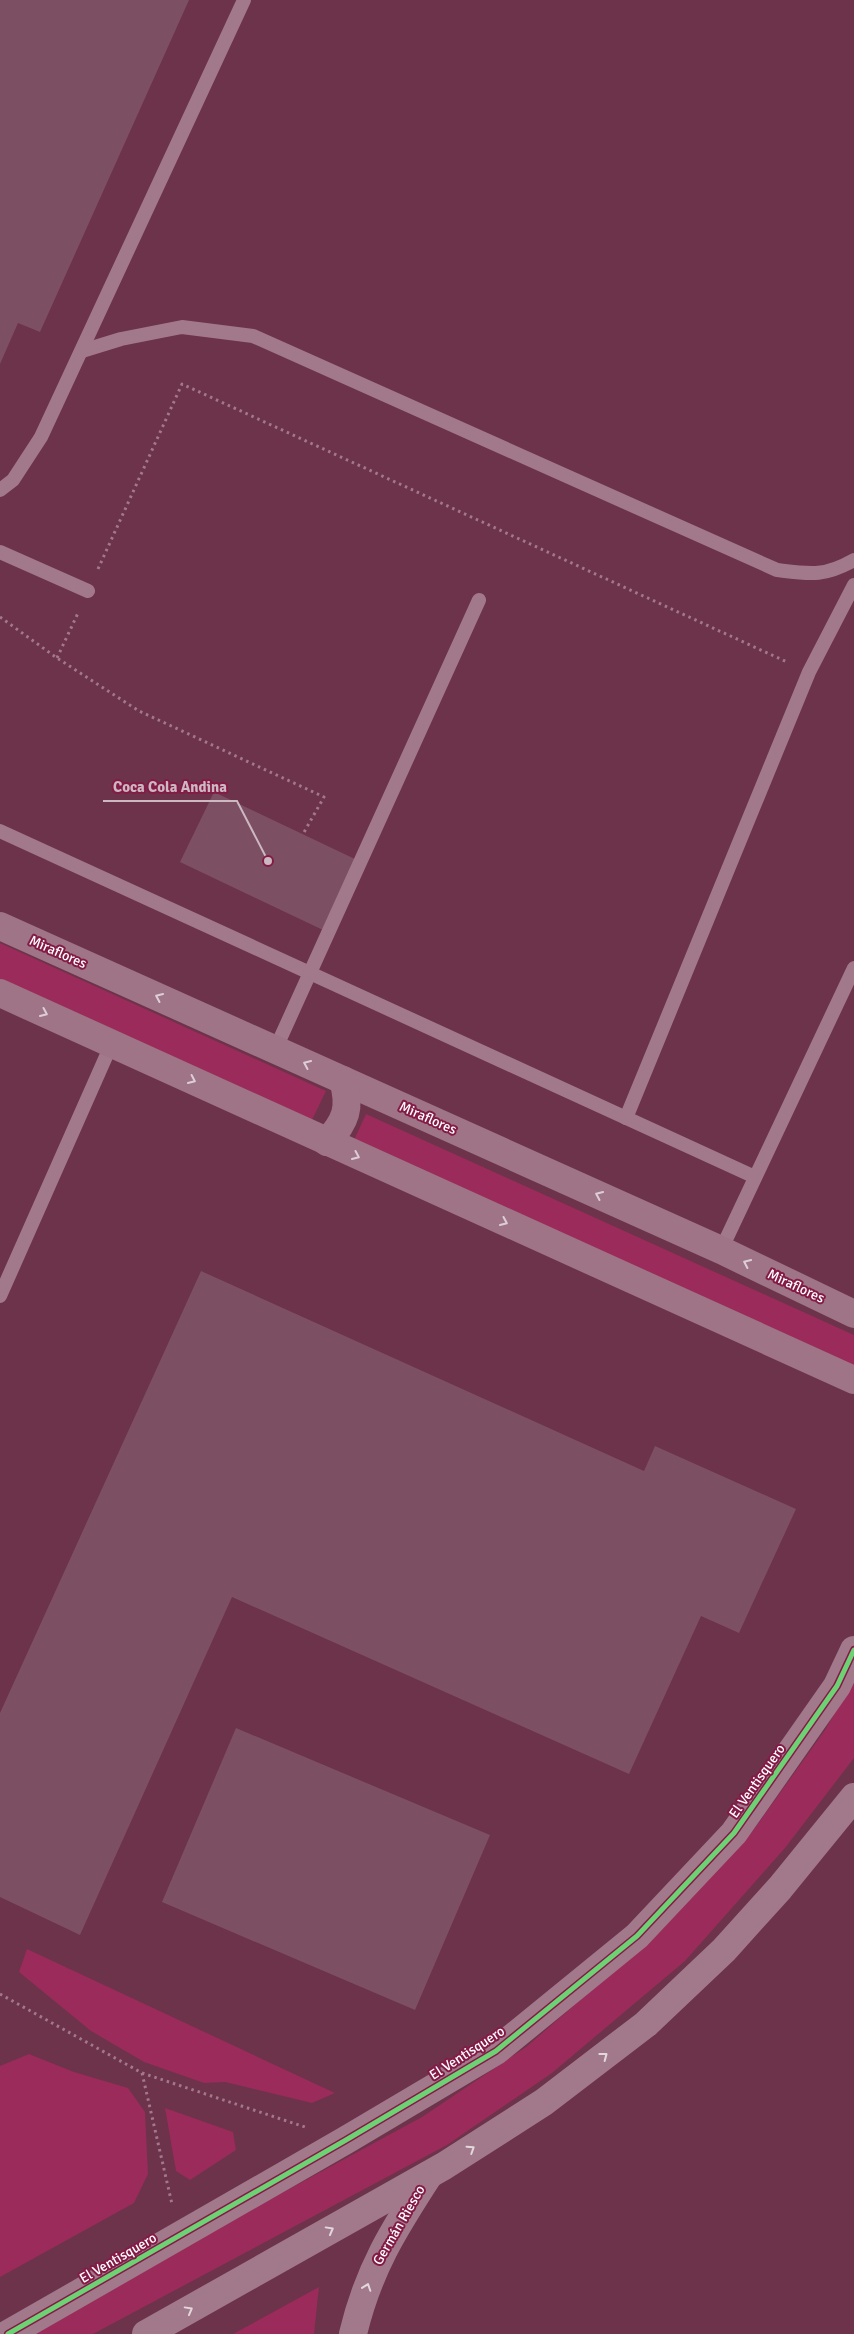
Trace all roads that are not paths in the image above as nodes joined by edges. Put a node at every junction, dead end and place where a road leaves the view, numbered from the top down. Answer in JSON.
{"nodes":[{"id":1,"x":244,"y":0,"type":"edge"},
{"id":2,"x":82,"y":351,"type":"junction"},
{"id":3,"x":0,"y":490,"type":"edge"},
{"id":4,"x":0,"y":552,"type":"edge"},
{"id":5,"x":854,"y":560,"type":"edge"},
{"id":6,"x":854,"y":585,"type":"edge"},
{"id":7,"x":88,"y":591,"type":"road end"},
{"id":8,"x":479,"y":600,"type":"dead end"},
{"id":9,"x":0,"y":831,"type":"edge"},
{"id":10,"x":0,"y":926,"type":"edge"},
{"id":11,"x":854,"y":968,"type":"edge"},
{"id":12,"x":310,"y":973,"type":"junction"},
{"id":13,"x":0,"y":993,"type":"edge"},
{"id":14,"x":112,"y":1043,"type":"junction"},
{"id":15,"x":275,"y":1050,"type":"junction"},
{"id":16,"x":342,"y":1080,"type":"junction"},
{"id":17,"x":626,"y":1118,"type":"junction"},
{"id":18,"x":326,"y":1142,"type":"junction"},
{"id":19,"x":755,"y":1177,"type":"junction"},
{"id":20,"x":720,"y":1250,"type":"junction"},
{"id":21,"x":0,"y":1296,"type":"edge"},
{"id":22,"x":854,"y":1314,"type":"edge"},
{"id":23,"x":854,"y":1380,"type":"edge"},
{"id":24,"x":854,"y":1650,"type":"edge"},
{"id":25,"x":854,"y":1797,"type":"edge"},
{"id":26,"x":429,"y":2175,"type":"junction"},
{"id":27,"x":8,"y":2334,"type":"edge"},
{"id":28,"x":146,"y":2334,"type":"edge"},
{"id":29,"x":353,"y":2334,"type":"edge"}],
"edges":[{"from":1,"to":2,"type":"lane"},
{"from":2,"to":3,"type":"lane"},
{"from":2,"to":5,"type":"lane"},
{"from":4,"to":7,"type":"lane"},
{"from":6,"to":17,"type":"lane"},
{"from":8,"to":12,"type":"lane"},
{"from":9,"to":12,"type":"lane"},
{"from":15,"to":10,"type":"main road","name":"Miraflores","one_way":true},
{"from":11,"to":19,"type":"lane"},
{"from":12,"to":15,"type":"lane"},
{"from":12,"to":17,"type":"lane"},
{"from":13,"to":14,"type":"main road","one_way":true},
{"from":14,"to":18,"type":"main road","one_way":true},
{"from":14,"to":21,"type":"lane"},
{"from":16,"to":15,"type":"main road","name":"Miraflores","one_way":true},
{"from":16,"to":18,"type":"main road"},
{"from":20,"to":16,"type":"main road","name":"Miraflores","one_way":true},
{"from":17,"to":19,"type":"lane"},
{"from":18,"to":23,"type":"main road","one_way":true},
{"from":19,"to":20,"type":"lane"},
{"from":22,"to":20,"type":"main road","name":"Miraflores","one_way":true},
{"from":24,"to":27,"type":"street","name":"El Ventisquero"},
{"from":26,"to":25,"type":"street","one_way":true},
{"from":28,"to":26,"type":"street","one_way":true},
{"from":29,"to":26,"type":"street","name":"Germán Riesco","one_way":true}]}
